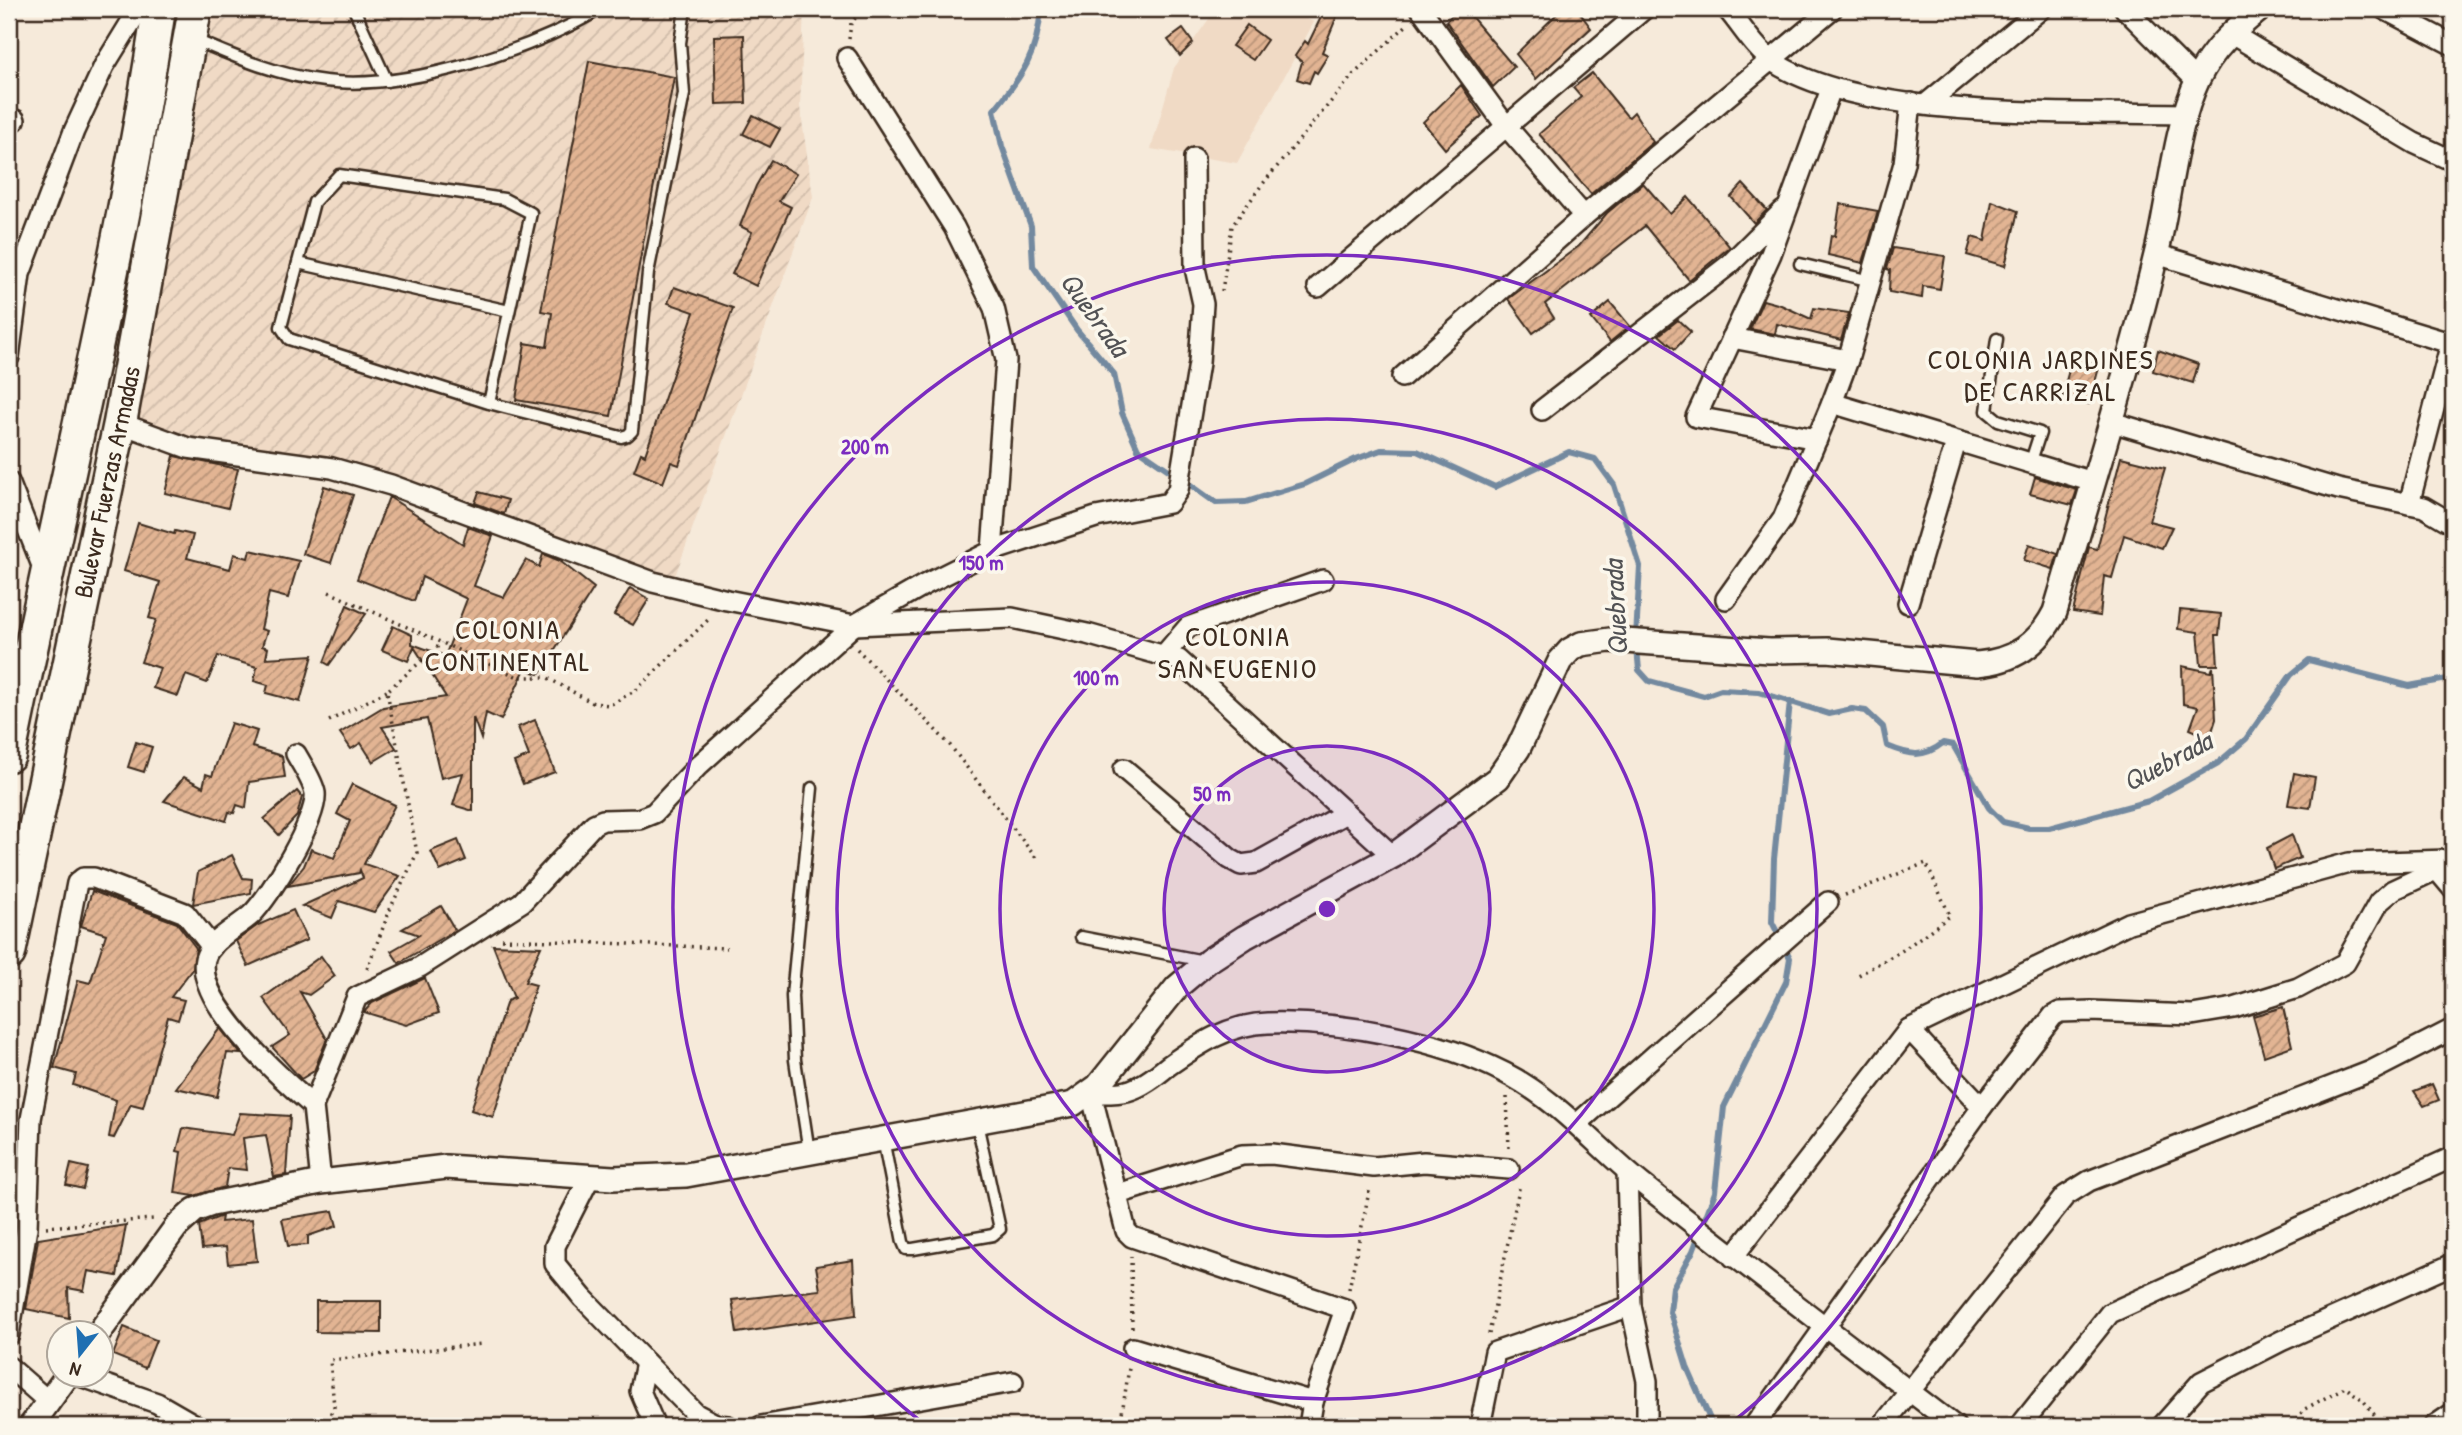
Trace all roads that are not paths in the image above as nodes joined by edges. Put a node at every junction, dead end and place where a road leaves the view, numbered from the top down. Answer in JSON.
{"nodes":[{"id":1,"x":139,"y":9,"type":"edge"},
{"id":2,"x":159,"y":9,"type":"edge"},
{"id":3,"x":354,"y":9,"type":"edge"},
{"id":4,"x":600,"y":9,"type":"edge"},
{"id":5,"x":685,"y":9,"type":"edge"},
{"id":6,"x":1423,"y":9,"type":"edge"},
{"id":7,"x":1644,"y":9,"type":"edge"},
{"id":8,"x":1727,"y":9,"type":"edge"},
{"id":9,"x":1832,"y":9,"type":"edge"},
{"id":10,"x":2041,"y":9,"type":"edge"},
{"id":11,"x":2124,"y":9,"type":"edge"},
{"id":12,"x":2260,"y":9,"type":"edge"},
{"id":13,"x":2384,"y":9,"type":"edge"},
{"id":14,"x":194,"y":24,"type":"edge"},
{"id":15,"x":2230,"y":33,"type":"junction"},
{"id":16,"x":2453,"y":45,"type":"edge"},
{"id":17,"x":847,"y":58,"type":"road end"},
{"id":18,"x":1771,"y":60,"type":"junction"},
{"id":19,"x":387,"y":81,"type":"junction"},
{"id":20,"x":2197,"y":81,"type":"junction"},
{"id":21,"x":1831,"y":89,"type":"junction"},
{"id":22,"x":1919,"y":103,"type":"junction"},
{"id":23,"x":2186,"y":114,"type":"junction"},
{"id":24,"x":1507,"y":127,"type":"junction"},
{"id":25,"x":1194,"y":158,"type":"dead end"},
{"id":26,"x":2453,"y":161,"type":"edge"},
{"id":27,"x":1789,"y":205,"type":"junction"},
{"id":28,"x":1584,"y":216,"type":"junction"},
{"id":29,"x":2156,"y":254,"type":"junction"},
{"id":30,"x":298,"y":263,"type":"junction"},
{"id":31,"x":1800,"y":264,"type":"dead end"},
{"id":32,"x":14,"y":272,"type":"edge"},
{"id":33,"x":1871,"y":281,"type":"junction"},
{"id":34,"x":1318,"y":287,"type":"dead end"},
{"id":35,"x":509,"y":311,"type":"junction"},
{"id":36,"x":1732,"y":338,"type":"junction"},
{"id":37,"x":1997,"y":339,"type":"dead end"},
{"id":38,"x":2452,"y":343,"type":"edge"},
{"id":39,"x":9,"y":357,"type":"edge"},
{"id":40,"x":1848,"y":360,"type":"junction"},
{"id":41,"x":1402,"y":377,"type":"dead end"},
{"id":42,"x":489,"y":403,"type":"junction"},
{"id":43,"x":1832,"y":403,"type":"junction"},
{"id":44,"x":1542,"y":410,"type":"dead end"},
{"id":45,"x":2112,"y":422,"type":"junction"},
{"id":46,"x":120,"y":423,"type":"junction"},
{"id":47,"x":1817,"y":439,"type":"junction"},
{"id":48,"x":1956,"y":442,"type":"junction"},
{"id":49,"x":2030,"y":464,"type":"junction"},
{"id":50,"x":9,"y":482,"type":"edge"},
{"id":51,"x":2093,"y":482,"type":"junction"},
{"id":52,"x":2409,"y":504,"type":"junction"},
{"id":53,"x":2453,"y":524,"type":"edge"},
{"id":54,"x":992,"y":551,"type":"junction"},
{"id":55,"x":45,"y":574,"type":"junction"},
{"id":56,"x":1323,"y":580,"type":"dead end"},
{"id":57,"x":1726,"y":599,"type":"dead end"},
{"id":58,"x":1909,"y":603,"type":"dead end"},
{"id":59,"x":849,"y":630,"type":"junction"},
{"id":60,"x":1164,"y":656,"type":"junction"},
{"id":61,"x":296,"y":754,"type":"dead end"},
{"id":62,"x":9,"y":755,"type":"edge"},
{"id":63,"x":1124,"y":769,"type":"dead end"},
{"id":64,"x":812,"y":789,"type":"dead end"},
{"id":65,"x":1346,"y":813,"type":"junction"},
{"id":66,"x":1393,"y":856,"type":"junction"},
{"id":67,"x":2448,"y":864,"type":"edge"},
{"id":68,"x":2453,"y":889,"type":"edge"},
{"id":69,"x":1828,"y":902,"type":"road end"},
{"id":70,"x":1081,"y":937,"type":"dead end"},
{"id":71,"x":212,"y":947,"type":"junction"},
{"id":72,"x":9,"y":953,"type":"edge"},
{"id":73,"x":1208,"y":961,"type":"junction"},
{"id":74,"x":1909,"y":1029,"type":"junction"},
{"id":75,"x":2453,"y":1029,"type":"edge"},
{"id":76,"x":1090,"y":1093,"type":"junction"},
{"id":77,"x":313,"y":1105,"type":"junction"},
{"id":78,"x":1982,"y":1107,"type":"junction"},
{"id":79,"x":976,"y":1122,"type":"junction"},
{"id":80,"x":1578,"y":1123,"type":"junction"},
{"id":81,"x":883,"y":1139,"type":"junction"},
{"id":82,"x":809,"y":1153,"type":"junction"},
{"id":83,"x":2453,"y":1157,"type":"edge"},
{"id":84,"x":1509,"y":1169,"type":"road end"},
{"id":85,"x":1627,"y":1171,"type":"junction"},
{"id":86,"x":590,"y":1177,"type":"junction"},
{"id":87,"x":321,"y":1182,"type":"junction"},
{"id":88,"x":1118,"y":1194,"type":"junction"},
{"id":89,"x":1727,"y":1252,"type":"junction"},
{"id":90,"x":2453,"y":1264,"type":"edge"},
{"id":91,"x":1631,"y":1306,"type":"junction"},
{"id":92,"x":108,"y":1320,"type":"edge"},
{"id":93,"x":1822,"y":1327,"type":"junction"},
{"id":94,"x":9,"y":1335,"type":"edge"},
{"id":95,"x":1133,"y":1348,"type":"dead end"},
{"id":96,"x":646,"y":1363,"type":"junction"},
{"id":97,"x":9,"y":1367,"type":"edge"},
{"id":98,"x":1013,"y":1382,"type":"dead end"},
{"id":99,"x":116,"y":1389,"type":"edge"},
{"id":100,"x":57,"y":1390,"type":"edge"},
{"id":101,"x":1908,"y":1390,"type":"junction"},
{"id":102,"x":49,"y":1402,"type":"junction"},
{"id":103,"x":1313,"y":1402,"type":"junction"},
{"id":104,"x":2453,"y":1413,"type":"edge"},
{"id":105,"x":34,"y":1425,"type":"edge"},
{"id":106,"x":197,"y":1426,"type":"edge"},
{"id":107,"x":655,"y":1426,"type":"edge"},
{"id":108,"x":728,"y":1426,"type":"edge"},
{"id":109,"x":761,"y":1426,"type":"edge"},
{"id":110,"x":1310,"y":1426,"type":"edge"},
{"id":111,"x":1480,"y":1426,"type":"edge"},
{"id":112,"x":1647,"y":1426,"type":"edge"},
{"id":113,"x":1754,"y":1426,"type":"edge"},
{"id":114,"x":1882,"y":1426,"type":"edge"},
{"id":115,"x":1955,"y":1426,"type":"edge"},
{"id":116,"x":2020,"y":1426,"type":"edge"},
{"id":117,"x":2162,"y":1426,"type":"edge"},
{"id":118,"x":2434,"y":1426,"type":"edge"}],
"edges":[{"from":1,"to":32,"type":"street"},
{"from":2,"to":55,"type":"highway","name":"Bulevar Fuerzas Armadas"},
{"from":3,"to":19,"type":"lane"},
{"from":4,"to":19,"type":"lane"},
{"from":5,"to":42,"type":"lane"},
{"from":6,"to":24,"type":"street"},
{"from":7,"to":24,"type":"street"},
{"from":8,"to":18,"type":"street"},
{"from":9,"to":18,"type":"street"},
{"from":10,"to":22,"type":"street"},
{"from":11,"to":20,"type":"street"},
{"from":12,"to":15,"type":"street"},
{"from":13,"to":16,"type":"street"},
{"from":14,"to":19,"type":"lane"},
{"from":14,"to":46,"type":"highway","name":"Bulevar Fuerzas Armadas"},
{"from":15,"to":20,"type":"street"},
{"from":15,"to":26,"type":"street"},
{"from":17,"to":54,"type":"street"},
{"from":18,"to":21,"type":"street"},
{"from":18,"to":28,"type":"street"},
{"from":20,"to":23,"type":"street"},
{"from":21,"to":22,"type":"street"},
{"from":21,"to":27,"type":"street"},
{"from":22,"to":23,"type":"street"},
{"from":22,"to":33,"type":"street"},
{"from":23,"to":29,"type":"street"},
{"from":24,"to":28,"type":"street"},
{"from":24,"to":34,"type":"street"},
{"from":25,"to":54,"type":"street"},
{"from":27,"to":36,"type":"street"},
{"from":27,"to":44,"type":"street"},
{"from":28,"to":41,"type":"street"},
{"from":29,"to":38,"type":"street"},
{"from":29,"to":45,"type":"street"},
{"from":30,"to":35,"type":"lane"},
{"from":30,"to":35,"type":"lane"},
{"from":30,"to":42,"type":"lane"},
{"from":31,"to":33,"type":"lane"},
{"from":32,"to":39,"type":"street"},
{"from":33,"to":40,"type":"street"},
{"from":35,"to":42,"type":"lane"},
{"from":36,"to":40,"type":"street"},
{"from":36,"to":47,"type":"street"},
{"from":37,"to":49,"type":"lane"},
{"from":38,"to":52,"type":"street"},
{"from":40,"to":43,"type":"street"},
{"from":43,"to":47,"type":"street"},
{"from":43,"to":48,"type":"street"},
{"from":45,"to":51,"type":"street"},
{"from":45,"to":52,"type":"street"},
{"from":46,"to":59,"type":"street"},
{"from":46,"to":72,"type":"highway","name":"Bulevar Fuerzas Armadas"},
{"from":47,"to":57,"type":"street"},
{"from":48,"to":49,"type":"street"},
{"from":48,"to":58,"type":"street"},
{"from":49,"to":51,"type":"street"},
{"from":50,"to":55,"type":"street"},
{"from":51,"to":66,"type":"street"},
{"from":52,"to":53,"type":"street"},
{"from":54,"to":59,"type":"street"},
{"from":55,"to":62,"type":"highway","name":"Bulevar Fuerzas Armadas"},
{"from":56,"to":60,"type":"street"},
{"from":59,"to":60,"type":"street"},
{"from":59,"to":77,"type":"street"},
{"from":60,"to":65,"type":"street"},
{"from":61,"to":71,"type":"street"},
{"from":63,"to":65,"type":"street"},
{"from":64,"to":82,"type":"lane"},
{"from":65,"to":66,"type":"street"},
{"from":66,"to":73,"type":"street"},
{"from":67,"to":68,"type":"street"},
{"from":67,"to":74,"type":"street"},
{"from":67,"to":78,"type":"street"},
{"from":69,"to":80,"type":"street"},
{"from":70,"to":73,"type":"lane"},
{"from":71,"to":77,"type":"street"},
{"from":71,"to":94,"type":"street"},
{"from":73,"to":76,"type":"street"},
{"from":74,"to":78,"type":"street"},
{"from":74,"to":89,"type":"street"},
{"from":75,"to":101,"type":"street"},
{"from":76,"to":79,"type":"street"},
{"from":76,"to":80,"type":"street"},
{"from":76,"to":88,"type":"street"},
{"from":77,"to":87,"type":"street"},
{"from":78,"to":93,"type":"street"},
{"from":79,"to":81,"type":"street"},
{"from":79,"to":81,"type":"lane"},
{"from":80,"to":85,"type":"street"},
{"from":81,"to":82,"type":"street"},
{"from":82,"to":86,"type":"street"},
{"from":83,"to":116,"type":"street"},
{"from":84,"to":88,"type":"street"},
{"from":85,"to":89,"type":"street"},
{"from":85,"to":91,"type":"street"},
{"from":86,"to":87,"type":"street"},
{"from":86,"to":96,"type":"street"},
{"from":87,"to":92,"type":"street"},
{"from":88,"to":103,"type":"street"},
{"from":89,"to":93,"type":"street"},
{"from":90,"to":117,"type":"street"},
{"from":91,"to":111,"type":"street"},
{"from":91,"to":112,"type":"street"},
{"from":93,"to":101,"type":"street"},
{"from":93,"to":113,"type":"street"},
{"from":95,"to":103,"type":"street"},
{"from":96,"to":107,"type":"street"},
{"from":96,"to":108,"type":"street"},
{"from":97,"to":102,"type":"street"},
{"from":98,"to":109,"type":"street"},
{"from":99,"to":106,"type":"street"},
{"from":100,"to":102,"type":"street"},
{"from":101,"to":114,"type":"street"},
{"from":101,"to":115,"type":"street"},
{"from":102,"to":105,"type":"street"},
{"from":103,"to":110,"type":"street"},
{"from":104,"to":118,"type":"street"}]}
